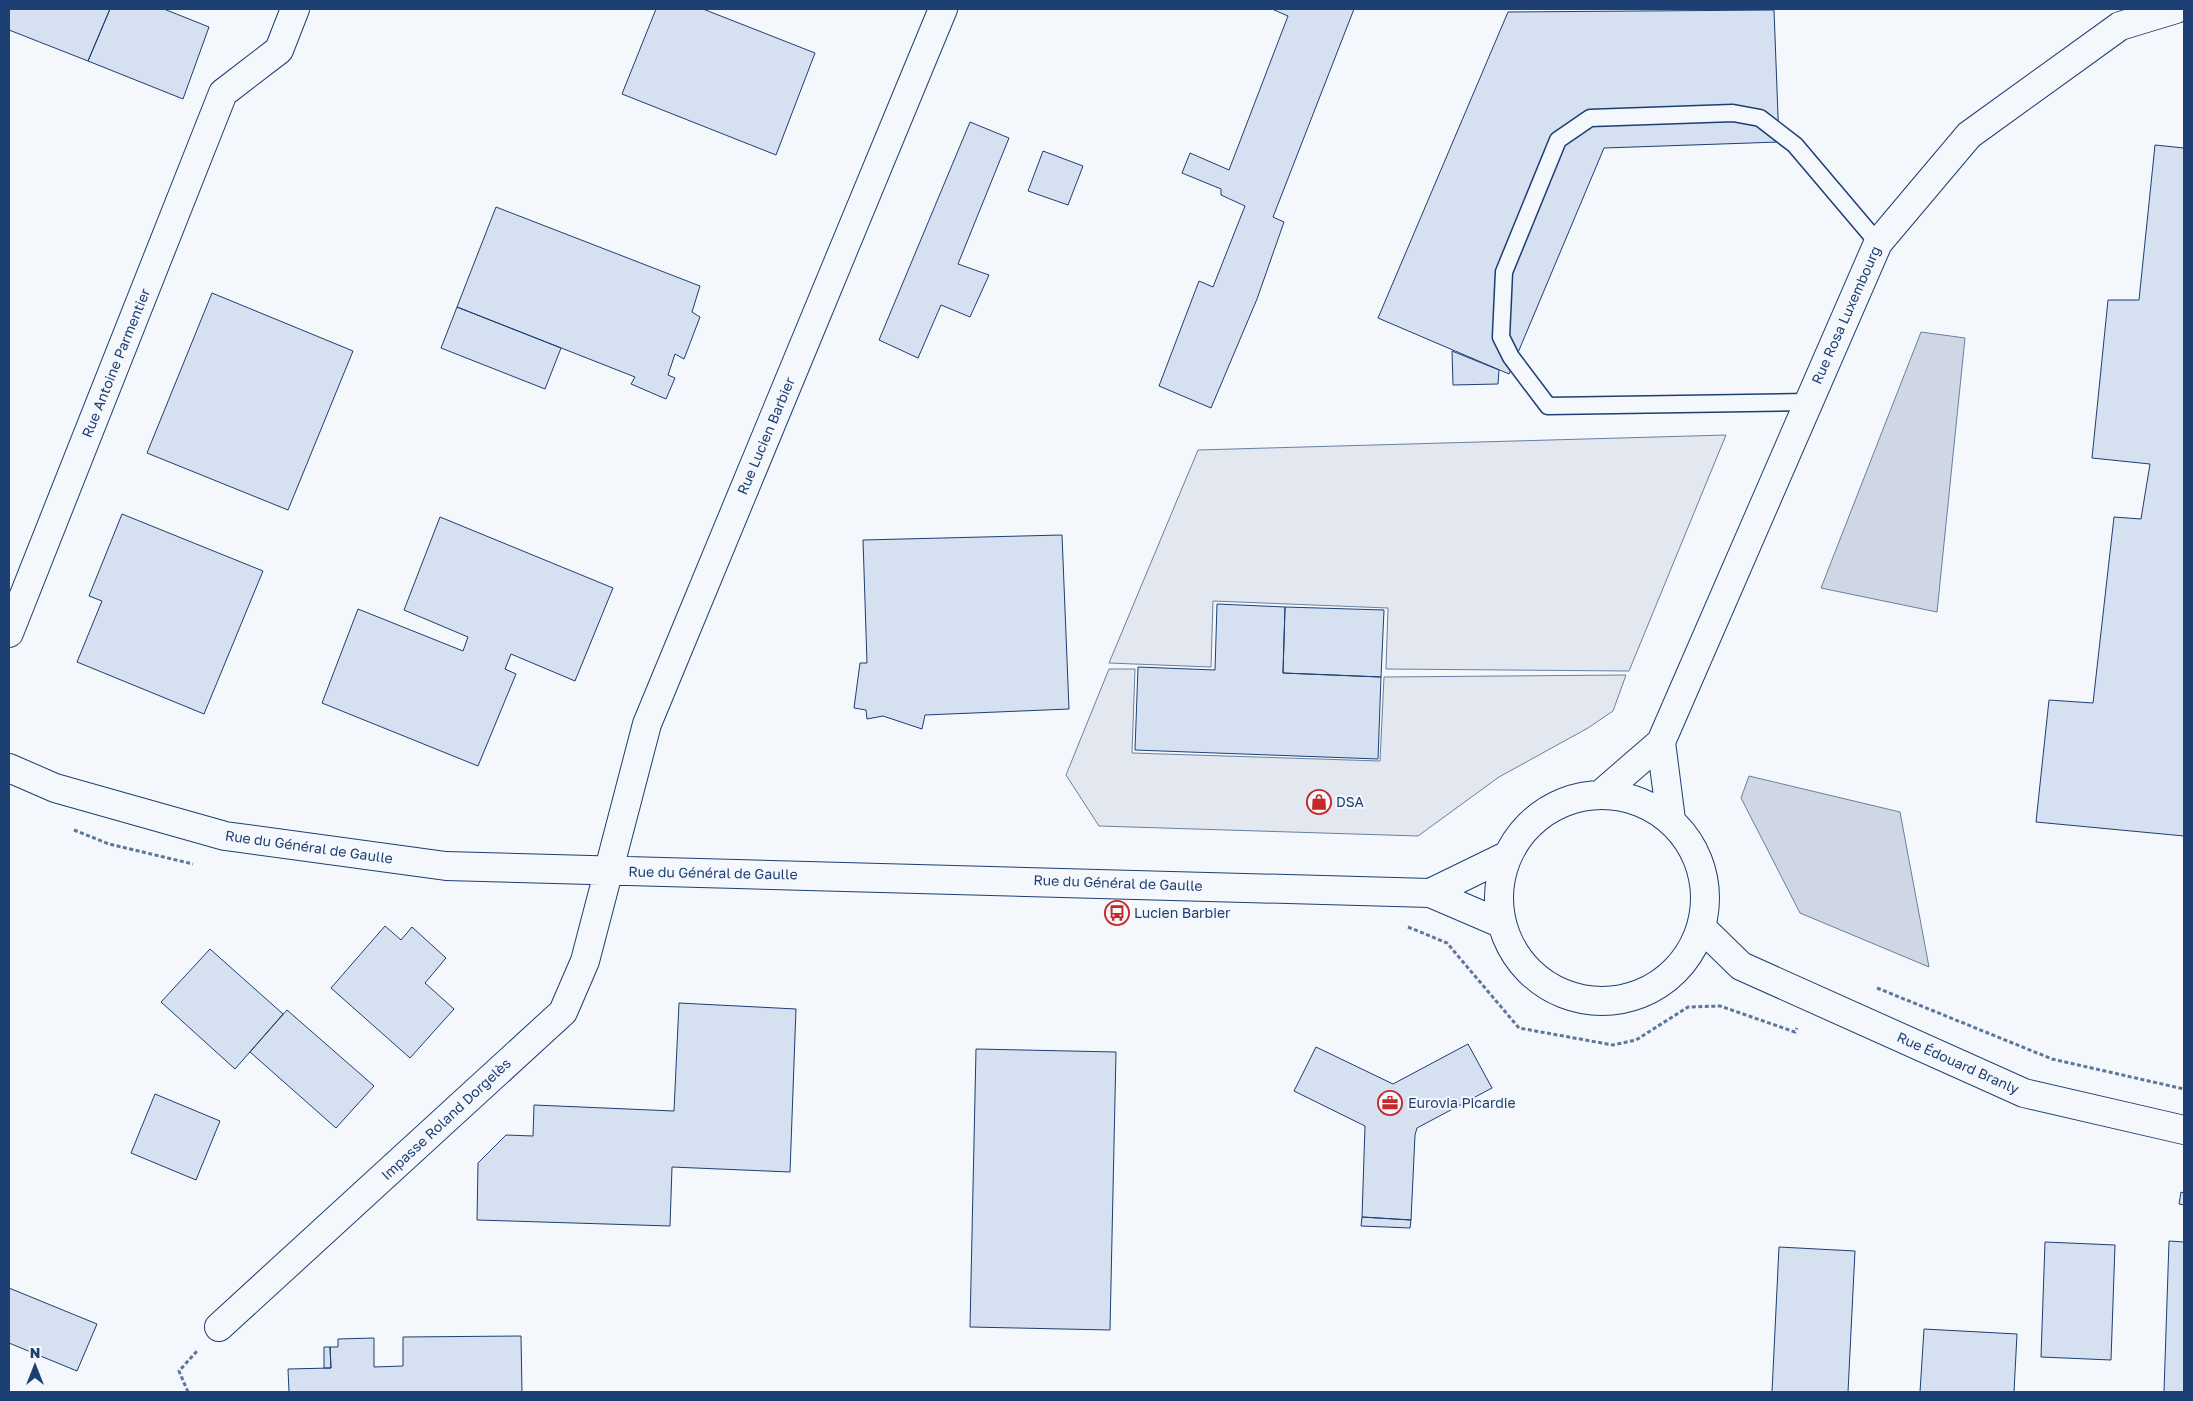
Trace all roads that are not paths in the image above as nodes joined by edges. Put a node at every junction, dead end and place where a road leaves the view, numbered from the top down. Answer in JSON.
{"nodes":[{"id":1,"x":295,"y":9,"type":"edge"},
{"id":2,"x":943,"y":9,"type":"edge"},
{"id":3,"x":2176,"y":9,"type":"edge"},
{"id":4,"x":1878,"y":243,"type":"junction"},
{"id":5,"x":1807,"y":402,"type":"junction"},
{"id":6,"x":9,"y":633,"type":"edge"},
{"id":7,"x":1660,"y":742,"type":"junction"},
{"id":8,"x":9,"y":768,"type":"edge"},
{"id":9,"x":1601,"y":794,"type":"junction"},
{"id":10,"x":1671,"y":820,"type":"junction"},
{"id":11,"x":1506,"y":856,"type":"junction"},
{"id":12,"x":608,"y":870,"type":"junction"},
{"id":13,"x":1430,"y":893,"type":"junction"},
{"id":14,"x":1500,"y":923,"type":"junction"},
{"id":15,"x":1702,"y":928,"type":"junction"},
{"id":16,"x":1686,"y":961,"type":"junction"},
{"id":17,"x":1741,"y":966,"type":"junction"},
{"id":18,"x":2184,"y":1130,"type":"edge"},
{"id":19,"x":219,"y":1327,"type":"road end"}],
"edges":[{"from":1,"to":6,"type":"street","name":"Rue Antoine Parmentier"},
{"from":2,"to":12,"type":"street","name":"Rue Lucien Barbier"},
{"from":3,"to":4,"type":"street","name":"Rue Rosa Luxembourg"},
{"from":4,"to":5,"type":"street","name":"Rue Rosa Luxembourg"},
{"from":4,"to":5,"type":"lane"},
{"from":5,"to":7,"type":"street","name":"Rue Rosa Luxembourg"},
{"from":7,"to":9,"type":"street","name":"Rue Rosa Luxembourg"},
{"from":7,"to":10,"type":"street"},
{"from":8,"to":12,"type":"street","name":"Rue du Général de Gaulle"},
{"from":9,"to":10,"type":"street"},
{"from":9,"to":11,"type":"street"},
{"from":10,"to":15,"type":"street"},
{"from":11,"to":13,"type":"street","name":"Rue du Général de Gaulle"},
{"from":11,"to":14,"type":"street"},
{"from":12,"to":13,"type":"street","name":"Rue du Général de Gaulle"},
{"from":12,"to":19,"type":"street","name":"Impasse Roland Dorgelès"},
{"from":13,"to":14,"type":"street","name":"Rue du Général de Gaulle"},
{"from":14,"to":16,"type":"street"},
{"from":15,"to":16,"type":"street"},
{"from":15,"to":17,"type":"street","name":"Rue Édouard Branly"},
{"from":16,"to":17,"type":"street","name":"Rue Édouard Branly"},
{"from":17,"to":18,"type":"street","name":"Rue Édouard Branly"}]}
